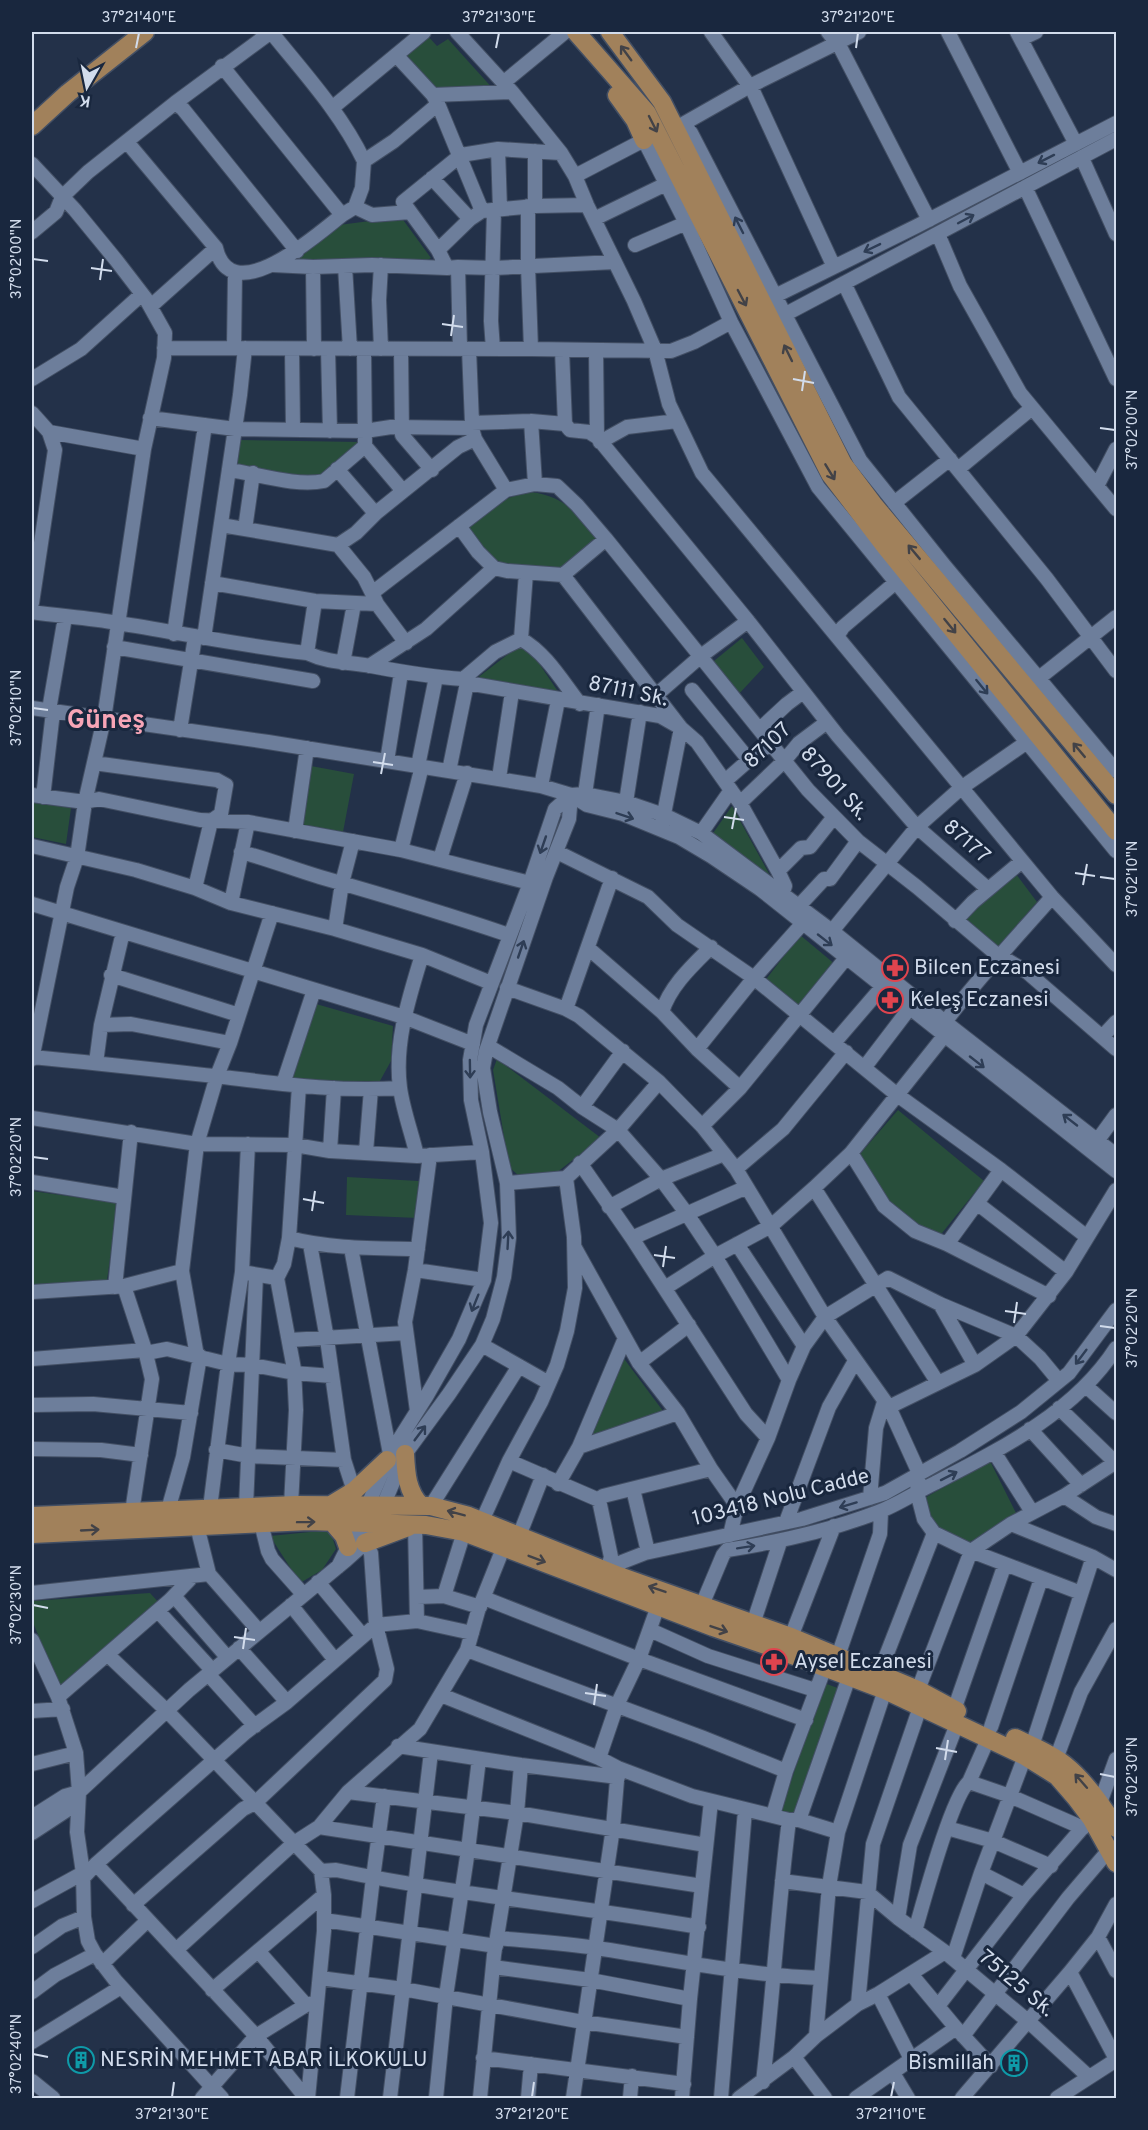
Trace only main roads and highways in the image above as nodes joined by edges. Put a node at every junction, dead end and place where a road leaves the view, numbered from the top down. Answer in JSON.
{"nodes":[{"id":1,"x":133,"y":32,"type":"edge"},
{"id":2,"x":145,"y":32,"type":"edge"},
{"id":3,"x":575,"y":32,"type":"edge"},
{"id":4,"x":610,"y":32,"type":"edge"},
{"id":5,"x":662,"y":102,"type":"junction"},
{"id":6,"x":32,"y":117,"type":"edge"},
{"id":7,"x":683,"y":124,"type":"road end"},
{"id":8,"x":32,"y":126,"type":"edge"},
{"id":9,"x":644,"y":140,"type":"road end"},
{"id":10,"x":1116,"y":795,"type":"edge"},
{"id":11,"x":1116,"y":831,"type":"edge"},
{"id":12,"x":426,"y":1506,"type":"junction"},
{"id":13,"x":331,"y":1514,"type":"junction"},
{"id":14,"x":32,"y":1516,"type":"edge"},
{"id":15,"x":415,"y":1524,"type":"junction"},
{"id":16,"x":32,"y":1534,"type":"edge"},
{"id":17,"x":511,"y":1541,"type":"junction"},
{"id":18,"x":832,"y":1661,"type":"junction"},
{"id":19,"x":882,"y":1682,"type":"junction"},
{"id":20,"x":1029,"y":1751,"type":"junction"},
{"id":21,"x":1092,"y":1816,"type":"junction"},
{"id":22,"x":1115,"y":1824,"type":"edge"},
{"id":23,"x":1113,"y":1856,"type":"edge"}],
"edges":[{"from":1,"to":6,"type":"main road"},
{"from":2,"to":8,"type":"main road"},
{"from":3,"to":9,"type":"main road"},
{"from":3,"to":11,"type":"main road","one_way":true},
{"from":5,"to":4,"type":"main road","one_way":true},
{"from":5,"to":7,"type":"main road"},
{"from":10,"to":5,"type":"main road","one_way":true},
{"from":12,"to":13,"type":"main road"},
{"from":12,"to":13,"type":"main road"},
{"from":17,"to":12,"type":"main road","one_way":true},
{"from":13,"to":14,"type":"main road"},
{"from":13,"to":15,"type":"main road"},
{"from":13,"to":15,"type":"main road"},
{"from":16,"to":13,"type":"main road","one_way":true},
{"from":15,"to":17,"type":"main road"},
{"from":17,"to":18,"type":"main road","one_way":true},
{"from":18,"to":17,"type":"main road","one_way":true},
{"from":18,"to":19,"type":"main road"},
{"from":18,"to":19,"type":"main road"},
{"from":19,"to":20,"type":"main road"},
{"from":20,"to":21,"type":"main road"},
{"from":21,"to":20,"type":"main road","one_way":true},
{"from":21,"to":22,"type":"main road"},
{"from":21,"to":23,"type":"main road"}]}
